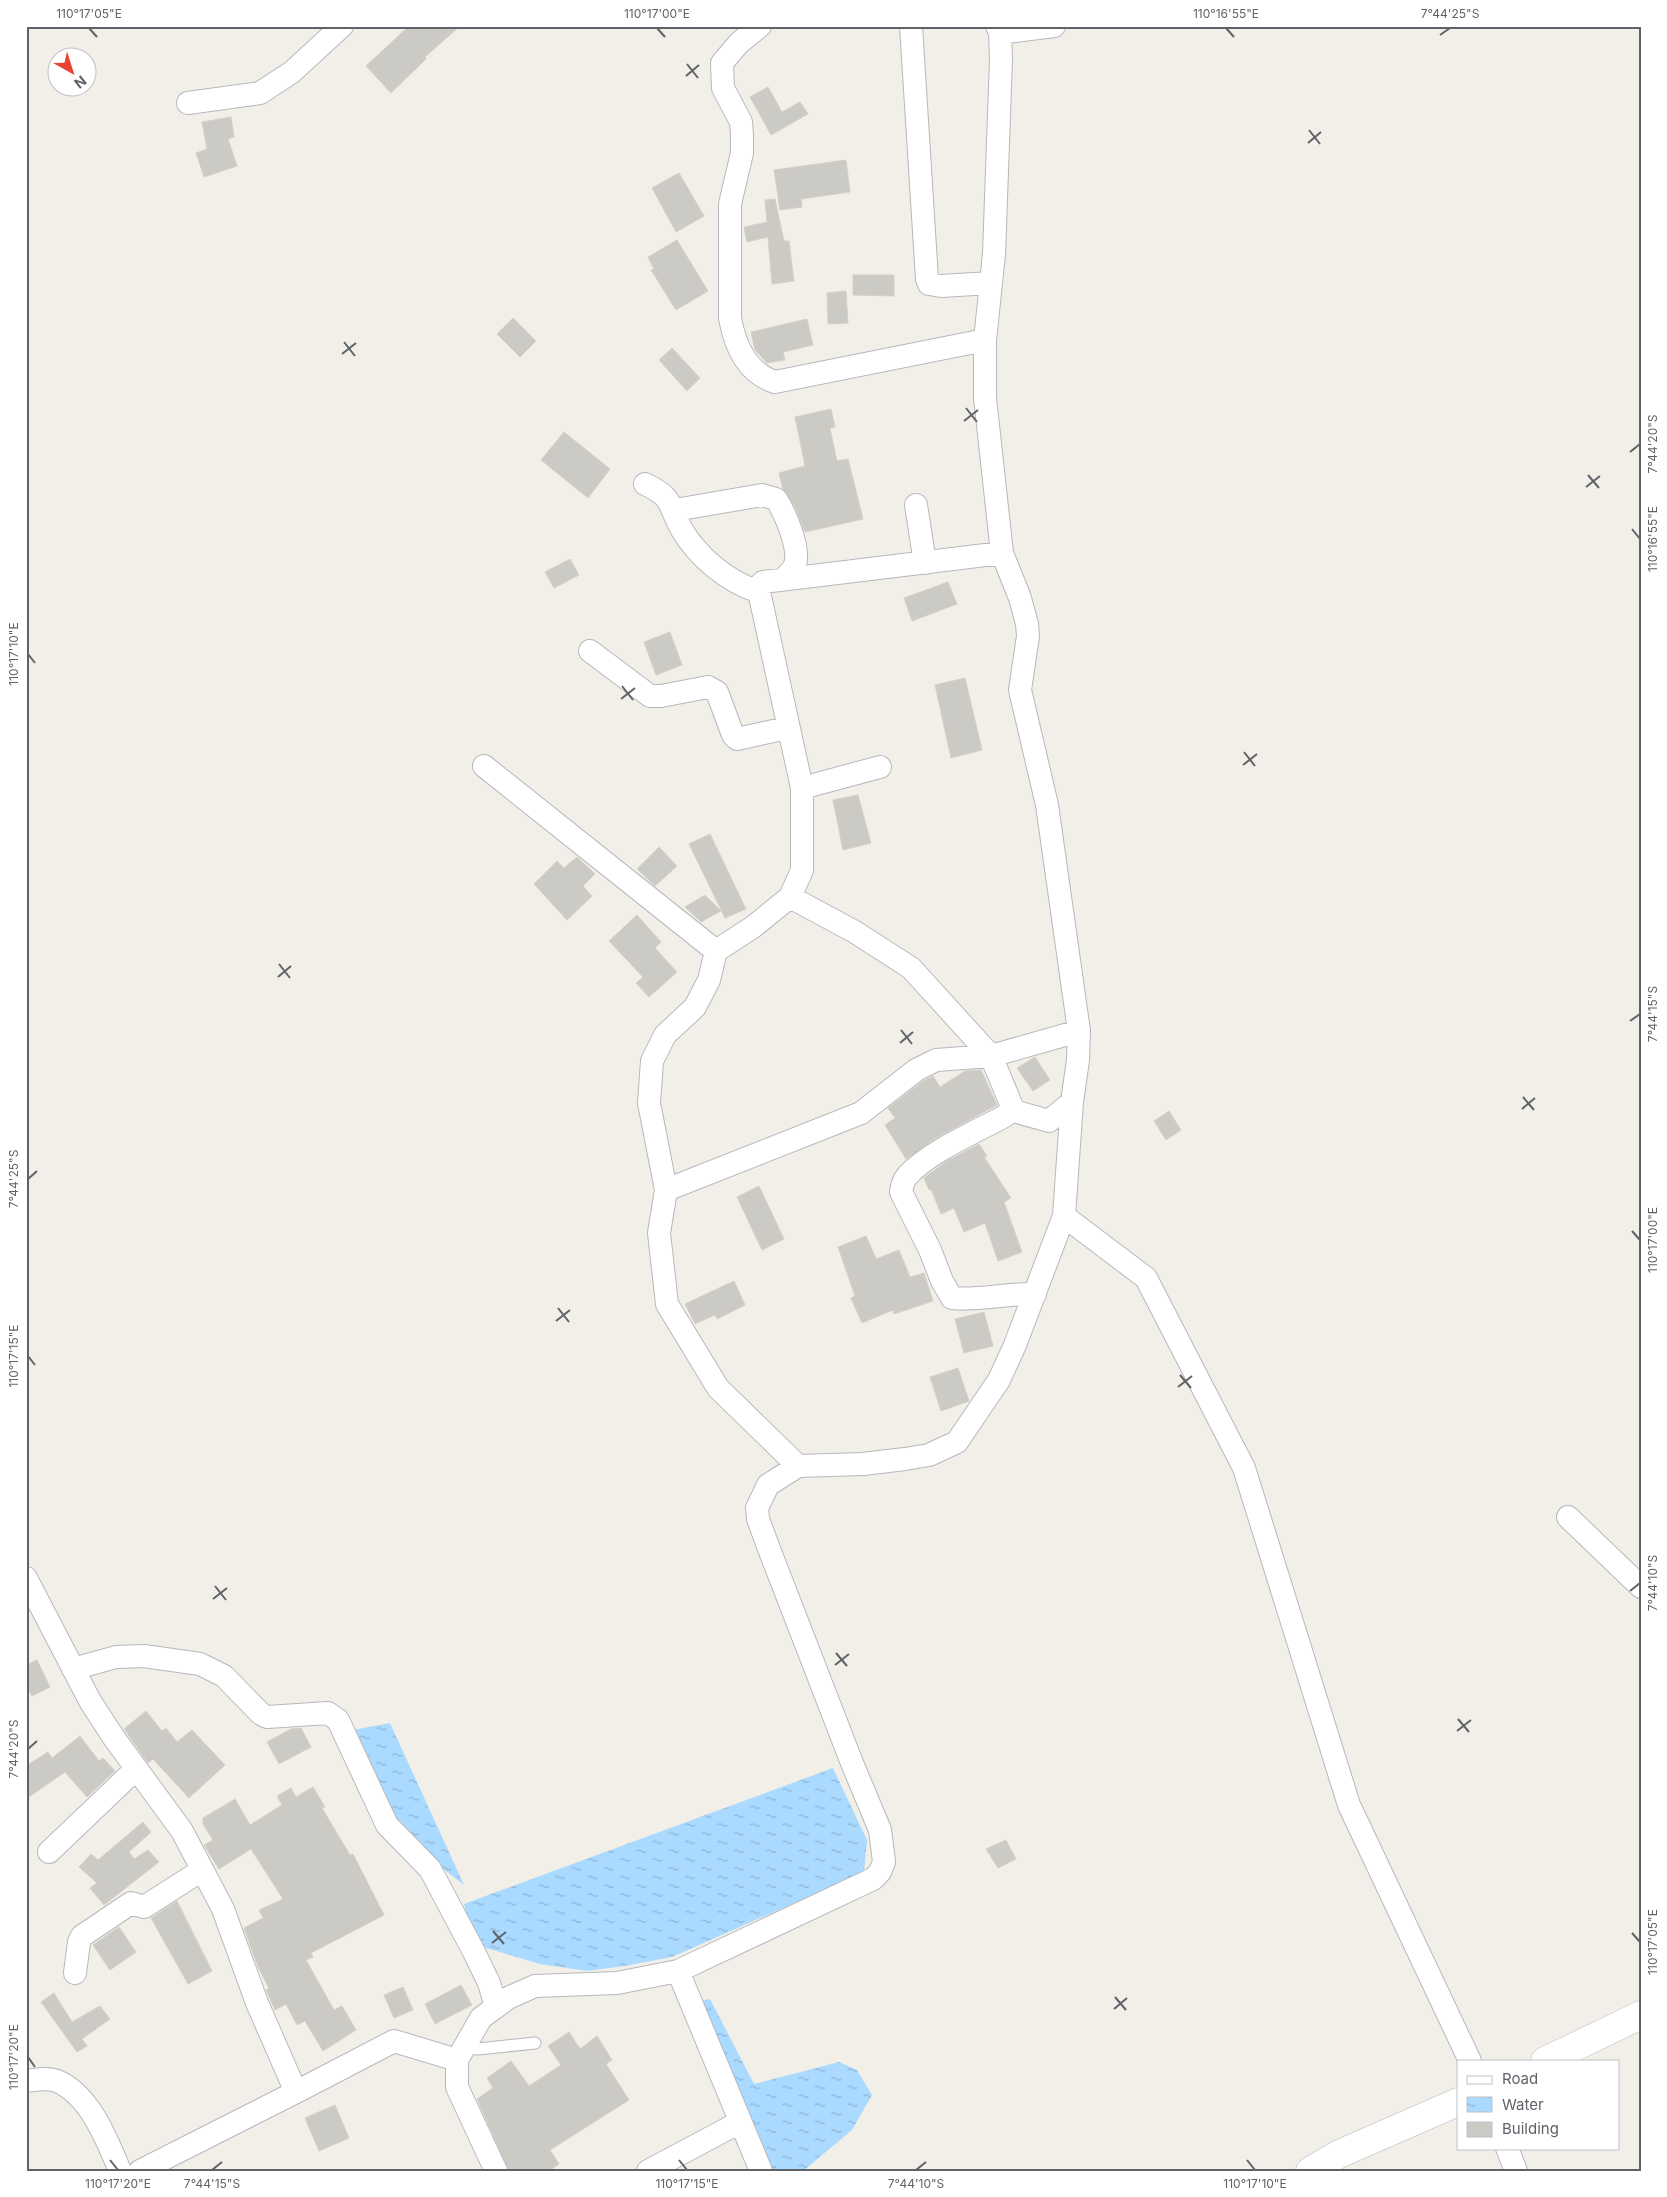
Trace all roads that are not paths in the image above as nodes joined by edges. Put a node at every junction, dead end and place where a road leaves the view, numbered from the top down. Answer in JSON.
{"nodes":[{"id":1,"x":342,"y":26,"type":"edge"},
{"id":2,"x":760,"y":26,"type":"edge"},
{"id":3,"x":910,"y":26,"type":"edge"},
{"id":4,"x":1054,"y":26,"type":"edge"},
{"id":5,"x":998,"y":29,"type":"edge"},
{"id":6,"x":188,"y":103,"type":"dead end"},
{"id":7,"x":991,"y":283,"type":"junction"},
{"id":8,"x":985,"y":340,"type":"junction"},
{"id":9,"x":645,"y":484,"type":"dead end"},
{"id":10,"x":916,"y":505,"type":"dead end"},
{"id":11,"x":674,"y":510,"type":"junction"},
{"id":12,"x":1002,"y":554,"type":"junction"},
{"id":13,"x":925,"y":563,"type":"junction"},
{"id":14,"x":784,"y":580,"type":"junction"},
{"id":15,"x":757,"y":591,"type":"junction"},
{"id":16,"x":590,"y":651,"type":"dead end"},
{"id":17,"x":787,"y":728,"type":"junction"},
{"id":18,"x":484,"y":766,"type":"dead end"},
{"id":19,"x":880,"y":767,"type":"dead end"},
{"id":20,"x":802,"y":788,"type":"junction"},
{"id":21,"x":790,"y":897,"type":"junction"},
{"id":22,"x":716,"y":951,"type":"junction"},
{"id":23,"x":1079,"y":1031,"type":"junction"},
{"id":24,"x":991,"y":1056,"type":"junction"},
{"id":25,"x":1072,"y":1102,"type":"junction"},
{"id":26,"x":1010,"y":1110,"type":"junction"},
{"id":27,"x":666,"y":1190,"type":"junction"},
{"id":28,"x":1064,"y":1216,"type":"junction"},
{"id":29,"x":1035,"y":1294,"type":"junction"},
{"id":30,"x":798,"y":1466,"type":"junction"},
{"id":31,"x":1568,"y":1517,"type":"dead end"},
{"id":32,"x":26,"y":1578,"type":"edge"},
{"id":33,"x":1641,"y":1587,"type":"edge"},
{"id":34,"x":73,"y":1669,"type":"junction"},
{"id":35,"x":136,"y":1769,"type":"junction"},
{"id":36,"x":49,"y":1852,"type":"dead end"},
{"id":37,"x":202,"y":1870,"type":"junction"},
{"id":38,"x":678,"y":1971,"type":"junction"},
{"id":39,"x":75,"y":1973,"type":"dead end"},
{"id":40,"x":496,"y":2007,"type":"junction"},
{"id":41,"x":1641,"y":2015,"type":"edge"},
{"id":42,"x":535,"y":2042,"type":"dead end"},
{"id":43,"x":461,"y":2054,"type":"junction"},
{"id":44,"x":1470,"y":2060,"type":"edge"},
{"id":45,"x":1547,"y":2060,"type":"edge"},
{"id":46,"x":26,"y":2081,"type":"edge"},
{"id":47,"x":296,"y":2092,"type":"junction"},
{"id":48,"x":1457,"y":2102,"type":"edge"},
{"id":49,"x":740,"y":2122,"type":"junction"},
{"id":50,"x":1508,"y":2150,"type":"edge"},
{"id":51,"x":120,"y":2171,"type":"edge"},
{"id":52,"x":140,"y":2171,"type":"edge"},
{"id":53,"x":496,"y":2171,"type":"edge"},
{"id":54,"x":648,"y":2171,"type":"edge"},
{"id":55,"x":761,"y":2171,"type":"edge"},
{"id":56,"x":1310,"y":2171,"type":"edge"},
{"id":57,"x":1516,"y":2171,"type":"edge"}],
"edges":[{"from":1,"to":6,"type":"street"},
{"from":2,"to":8,"type":"street"},
{"from":3,"to":7,"type":"street"},
{"from":4,"to":5,"type":"street"},
{"from":5,"to":7,"type":"street"},
{"from":7,"to":8,"type":"street"},
{"from":8,"to":12,"type":"street"},
{"from":9,"to":11,"type":"street"},
{"from":10,"to":13,"type":"street"},
{"from":11,"to":14,"type":"street"},
{"from":11,"to":15,"type":"street"},
{"from":12,"to":13,"type":"street"},
{"from":12,"to":23,"type":"street"},
{"from":13,"to":14,"type":"street"},
{"from":14,"to":15,"type":"street"},
{"from":15,"to":17,"type":"street"},
{"from":16,"to":17,"type":"street"},
{"from":17,"to":20,"type":"street"},
{"from":18,"to":22,"type":"street"},
{"from":19,"to":20,"type":"street"},
{"from":20,"to":21,"type":"street"},
{"from":21,"to":22,"type":"street"},
{"from":21,"to":24,"type":"street"},
{"from":22,"to":27,"type":"street"},
{"from":23,"to":24,"type":"street"},
{"from":23,"to":25,"type":"street"},
{"from":24,"to":26,"type":"street"},
{"from":24,"to":27,"type":"street"},
{"from":25,"to":26,"type":"street"},
{"from":25,"to":28,"type":"street"},
{"from":26,"to":29,"type":"street"},
{"from":27,"to":30,"type":"street"},
{"from":28,"to":29,"type":"street"},
{"from":28,"to":44,"type":"street"},
{"from":29,"to":30,"type":"street"},
{"from":30,"to":38,"type":"street"},
{"from":31,"to":33,"type":"street"},
{"from":32,"to":34,"type":"street"},
{"from":34,"to":35,"type":"street"},
{"from":34,"to":40,"type":"street"},
{"from":35,"to":36,"type":"street"},
{"from":35,"to":37,"type":"street"},
{"from":37,"to":39,"type":"street"},
{"from":37,"to":47,"type":"street"},
{"from":38,"to":40,"type":"street"},
{"from":38,"to":49,"type":"street"},
{"from":40,"to":43,"type":"street"},
{"from":41,"to":45,"type":"street"},
{"from":42,"to":43,"type":"lane"},
{"from":43,"to":47,"type":"street"},
{"from":43,"to":53,"type":"street"},
{"from":46,"to":51,"type":"street"},
{"from":47,"to":52,"type":"street"},
{"from":48,"to":56,"type":"street"},
{"from":49,"to":54,"type":"street"},
{"from":49,"to":55,"type":"street"},
{"from":50,"to":57,"type":"street"}]}
